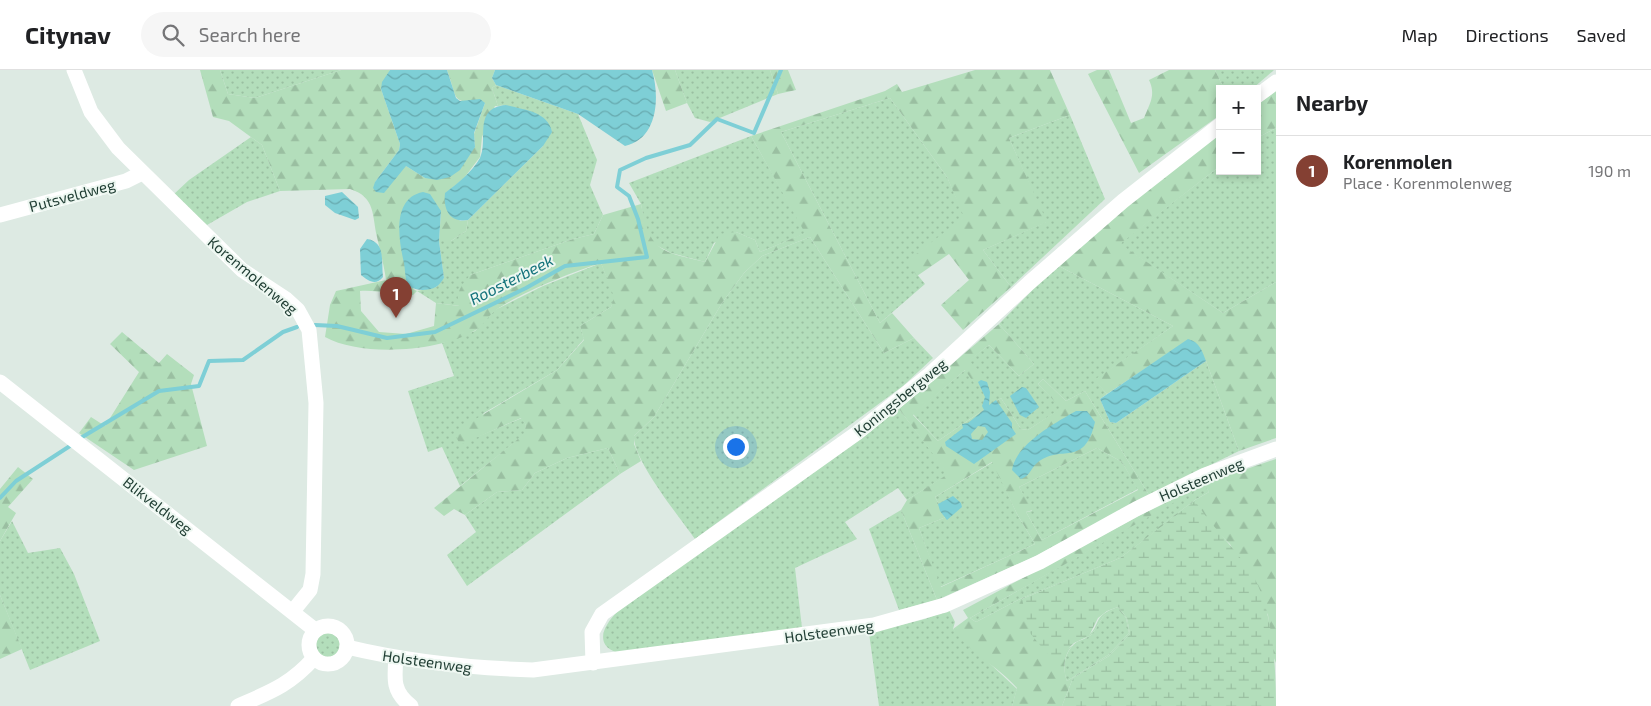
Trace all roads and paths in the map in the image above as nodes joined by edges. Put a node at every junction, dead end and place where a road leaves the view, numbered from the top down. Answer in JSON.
{"nodes":[{"id":1,"x":74,"y":70,"type":"edge"},
{"id":2,"x":1276,"y":82,"type":"edge"},
{"id":3,"x":1261,"y":93,"type":"edge"},
{"id":4,"x":1216,"y":128,"type":"edge"},
{"id":5,"x":142,"y":173,"type":"junction"},
{"id":6,"x":0,"y":215,"type":"edge"},
{"id":7,"x":0,"y":382,"type":"edge"},
{"id":8,"x":1276,"y":448,"type":"edge"},
{"id":9,"x":292,"y":611,"type":"junction"},
{"id":10,"x":316,"y":630,"type":"junction"},
{"id":11,"x":347,"y":647,"type":"junction"},
{"id":12,"x":314,"y":658,"type":"junction"},
{"id":13,"x":396,"y":658,"type":"junction"},
{"id":14,"x":593,"y":663,"type":"junction"},
{"id":15,"x":238,"y":706,"type":"edge"},
{"id":16,"x":411,"y":706,"type":"edge"}],
"edges":[{"from":1,"to":5,"type":"street","name":"Korenmolenweg"},
{"from":2,"to":3,"type":"street"},
{"from":4,"to":14,"type":"street","name":"Koningsbergweg"},
{"from":5,"to":6,"type":"street","name":"Putsveldweg"},
{"from":5,"to":9,"type":"street","name":"Korenmolenweg"},
{"from":7,"to":9,"type":"street","name":"Blikveldweg"},
{"from":8,"to":14,"type":"street","name":"Holsteenweg"},
{"from":9,"to":10,"type":"street","name":"Blikveldweg"},
{"from":10,"to":11,"type":"street"},
{"from":10,"to":12,"type":"street"},
{"from":11,"to":12,"type":"street"},
{"from":11,"to":13,"type":"street","name":"Holsteenweg"},
{"from":12,"to":15,"type":"street"},
{"from":13,"to":14,"type":"street","name":"Holsteenweg"},
{"from":13,"to":16,"type":"street"}]}
